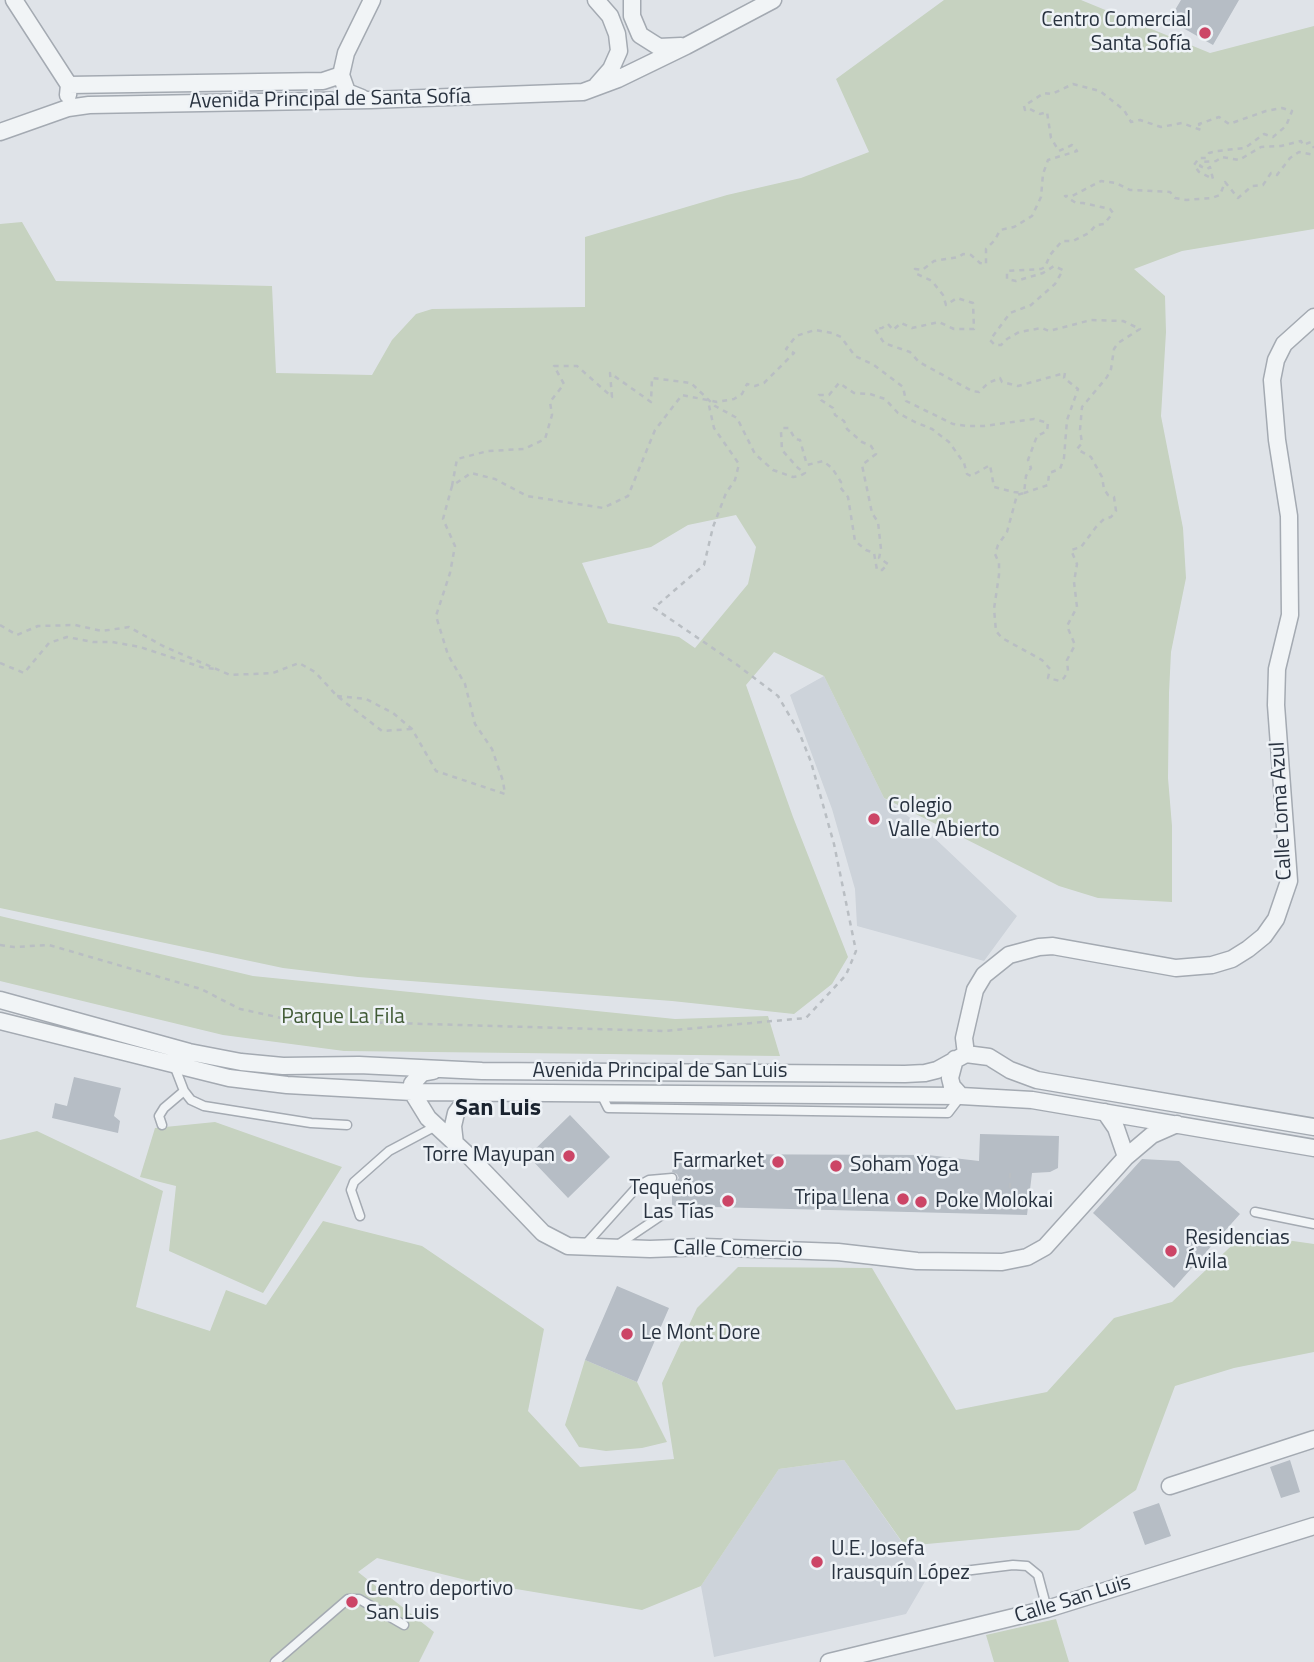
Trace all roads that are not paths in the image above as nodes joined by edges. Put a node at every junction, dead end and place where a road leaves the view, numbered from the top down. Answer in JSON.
{"nodes":[{"id":1,"x":14,"y":0,"type":"edge"},
{"id":2,"x":372,"y":0,"type":"edge"},
{"id":3,"x":596,"y":0,"type":"edge"},
{"id":4,"x":632,"y":0,"type":"edge"},
{"id":5,"x":773,"y":0,"type":"edge"},
{"id":6,"x":686,"y":46,"type":"junction"},
{"id":7,"x":341,"y":75,"type":"junction"},
{"id":8,"x":68,"y":85,"type":"junction"},
{"id":9,"x":593,"y":90,"type":"junction"},
{"id":10,"x":371,"y":100,"type":"junction"},
{"id":11,"x":68,"y":108,"type":"junction"},
{"id":12,"x":0,"y":132,"type":"edge"},
{"id":13,"x":1314,"y":317,"type":"edge"},
{"id":14,"x":0,"y":1000,"type":"edge"},
{"id":15,"x":0,"y":1021,"type":"edge"},
{"id":16,"x":961,"y":1057,"type":"junction"},
{"id":17,"x":174,"y":1065,"type":"junction"},
{"id":18,"x":344,"y":1066,"type":"junction"},
{"id":19,"x":439,"y":1069,"type":"junction"},
{"id":20,"x":343,"y":1089,"type":"junction"},
{"id":21,"x":184,"y":1091,"type":"junction"},
{"id":22,"x":412,"y":1092,"type":"junction"},
{"id":23,"x":482,"y":1092,"type":"junction"},
{"id":24,"x":961,"y":1096,"type":"junction"},
{"id":25,"x":1105,"y":1112,"type":"junction"},
{"id":26,"x":1179,"y":1124,"type":"junction"},
{"id":27,"x":162,"y":1125,"type":"dead end"},
{"id":28,"x":347,"y":1125,"type":"dead end"},
{"id":29,"x":436,"y":1126,"type":"junction"},
{"id":30,"x":1314,"y":1126,"type":"edge"},
{"id":31,"x":455,"y":1144,"type":"junction"},
{"id":32,"x":1314,"y":1148,"type":"edge"},
{"id":33,"x":1126,"y":1157,"type":"junction"},
{"id":34,"x":673,"y":1178,"type":"dead end"},
{"id":35,"x":1255,"y":1212,"type":"dead end"},
{"id":36,"x":662,"y":1214,"type":"dead end"},
{"id":37,"x":360,"y":1216,"type":"dead end"},
{"id":38,"x":1314,"y":1224,"type":"edge"},
{"id":39,"x":584,"y":1247,"type":"junction"},
{"id":40,"x":614,"y":1248,"type":"junction"},
{"id":41,"x":1314,"y":1438,"type":"edge"},
{"id":42,"x":1170,"y":1486,"type":"dead end"},
{"id":43,"x":1314,"y":1526,"type":"edge"},
{"id":44,"x":931,"y":1575,"type":"dead end"},
{"id":45,"x":1047,"y":1609,"type":"junction"},
{"id":46,"x":404,"y":1625,"type":"dead end"},
{"id":47,"x":275,"y":1662,"type":"edge"},
{"id":48,"x":830,"y":1662,"type":"edge"}],
"edges":[{"from":1,"to":8,"type":"street"},
{"from":2,"to":7,"type":"street","name":"Avenida Principal de Santa Sofía"},
{"from":3,"to":9,"type":"street"},
{"from":4,"to":6,"type":"street"},
{"from":5,"to":6,"type":"street","name":"Avenida Principal de Santa Sofía"},
{"from":6,"to":9,"type":"street","name":"Avenida Principal de Santa Sofía"},
{"from":7,"to":8,"type":"street","name":"Avenida Principal de Santa Sofía"},
{"from":7,"to":10,"type":"street"},
{"from":8,"to":11,"type":"street"},
{"from":9,"to":10,"type":"street","name":"Avenida Principal de Santa Sofía"},
{"from":10,"to":11,"type":"street","name":"Avenida Principal de Santa Sofía"},
{"from":11,"to":12,"type":"street","name":"Avenida Principal de Santa Sofía"},
{"from":13,"to":16,"type":"street","name":"Calle Loma Azul"},
{"from":14,"to":18,"type":"street","name":"Avenida Principal de San Luis"},
{"from":15,"to":17,"type":"street","name":"Avenida Principal de San Luis"},
{"from":16,"to":19,"type":"street","name":"Avenida Principal de San Luis"},
{"from":16,"to":24,"type":"street","name":"Calle Loma Azul"},
{"from":16,"to":30,"type":"street"},
{"from":17,"to":20,"type":"street","name":"Avenida Principal de San Luis"},
{"from":17,"to":21,"type":"lane"},
{"from":18,"to":19,"type":"street","name":"Avenida Principal de San Luis"},
{"from":18,"to":20,"type":"street"},
{"from":19,"to":22,"type":"street"},
{"from":20,"to":22,"type":"street","name":"Avenida Principal de San Luis"},
{"from":21,"to":27,"type":"lane"},
{"from":21,"to":28,"type":"lane"},
{"from":22,"to":23,"type":"street","name":"Avenida Principal de San Luis"},
{"from":22,"to":29,"type":"street","name":"Calle Comercio"},
{"from":23,"to":24,"type":"street","name":"Avenida Principal de San Luis"},
{"from":23,"to":31,"type":"street"},
{"from":24,"to":25,"type":"street","name":"Avenida Principal de San Luis"},
{"from":25,"to":26,"type":"street","name":"Avenida Principal de San Luis"},
{"from":25,"to":33,"type":"street"},
{"from":26,"to":32,"type":"street","name":"Avenida Principal de San Luis"},
{"from":26,"to":33,"type":"street","name":"Calle Comercio"},
{"from":29,"to":31,"type":"street","name":"Calle Comercio"},
{"from":29,"to":37,"type":"lane"},
{"from":31,"to":39,"type":"street","name":"Calle Comercio"},
{"from":33,"to":40,"type":"street","name":"Calle Comercio"},
{"from":34,"to":39,"type":"lane"},
{"from":35,"to":38,"type":"lane"},
{"from":36,"to":40,"type":"lane"},
{"from":39,"to":40,"type":"street","name":"Calle Comercio"},
{"from":41,"to":42,"type":"street"},
{"from":43,"to":45,"type":"street","name":"Calle San Luis"},
{"from":44,"to":45,"type":"lane"},
{"from":45,"to":48,"type":"street","name":"Calle San Luis"},
{"from":46,"to":47,"type":"lane"}]}
